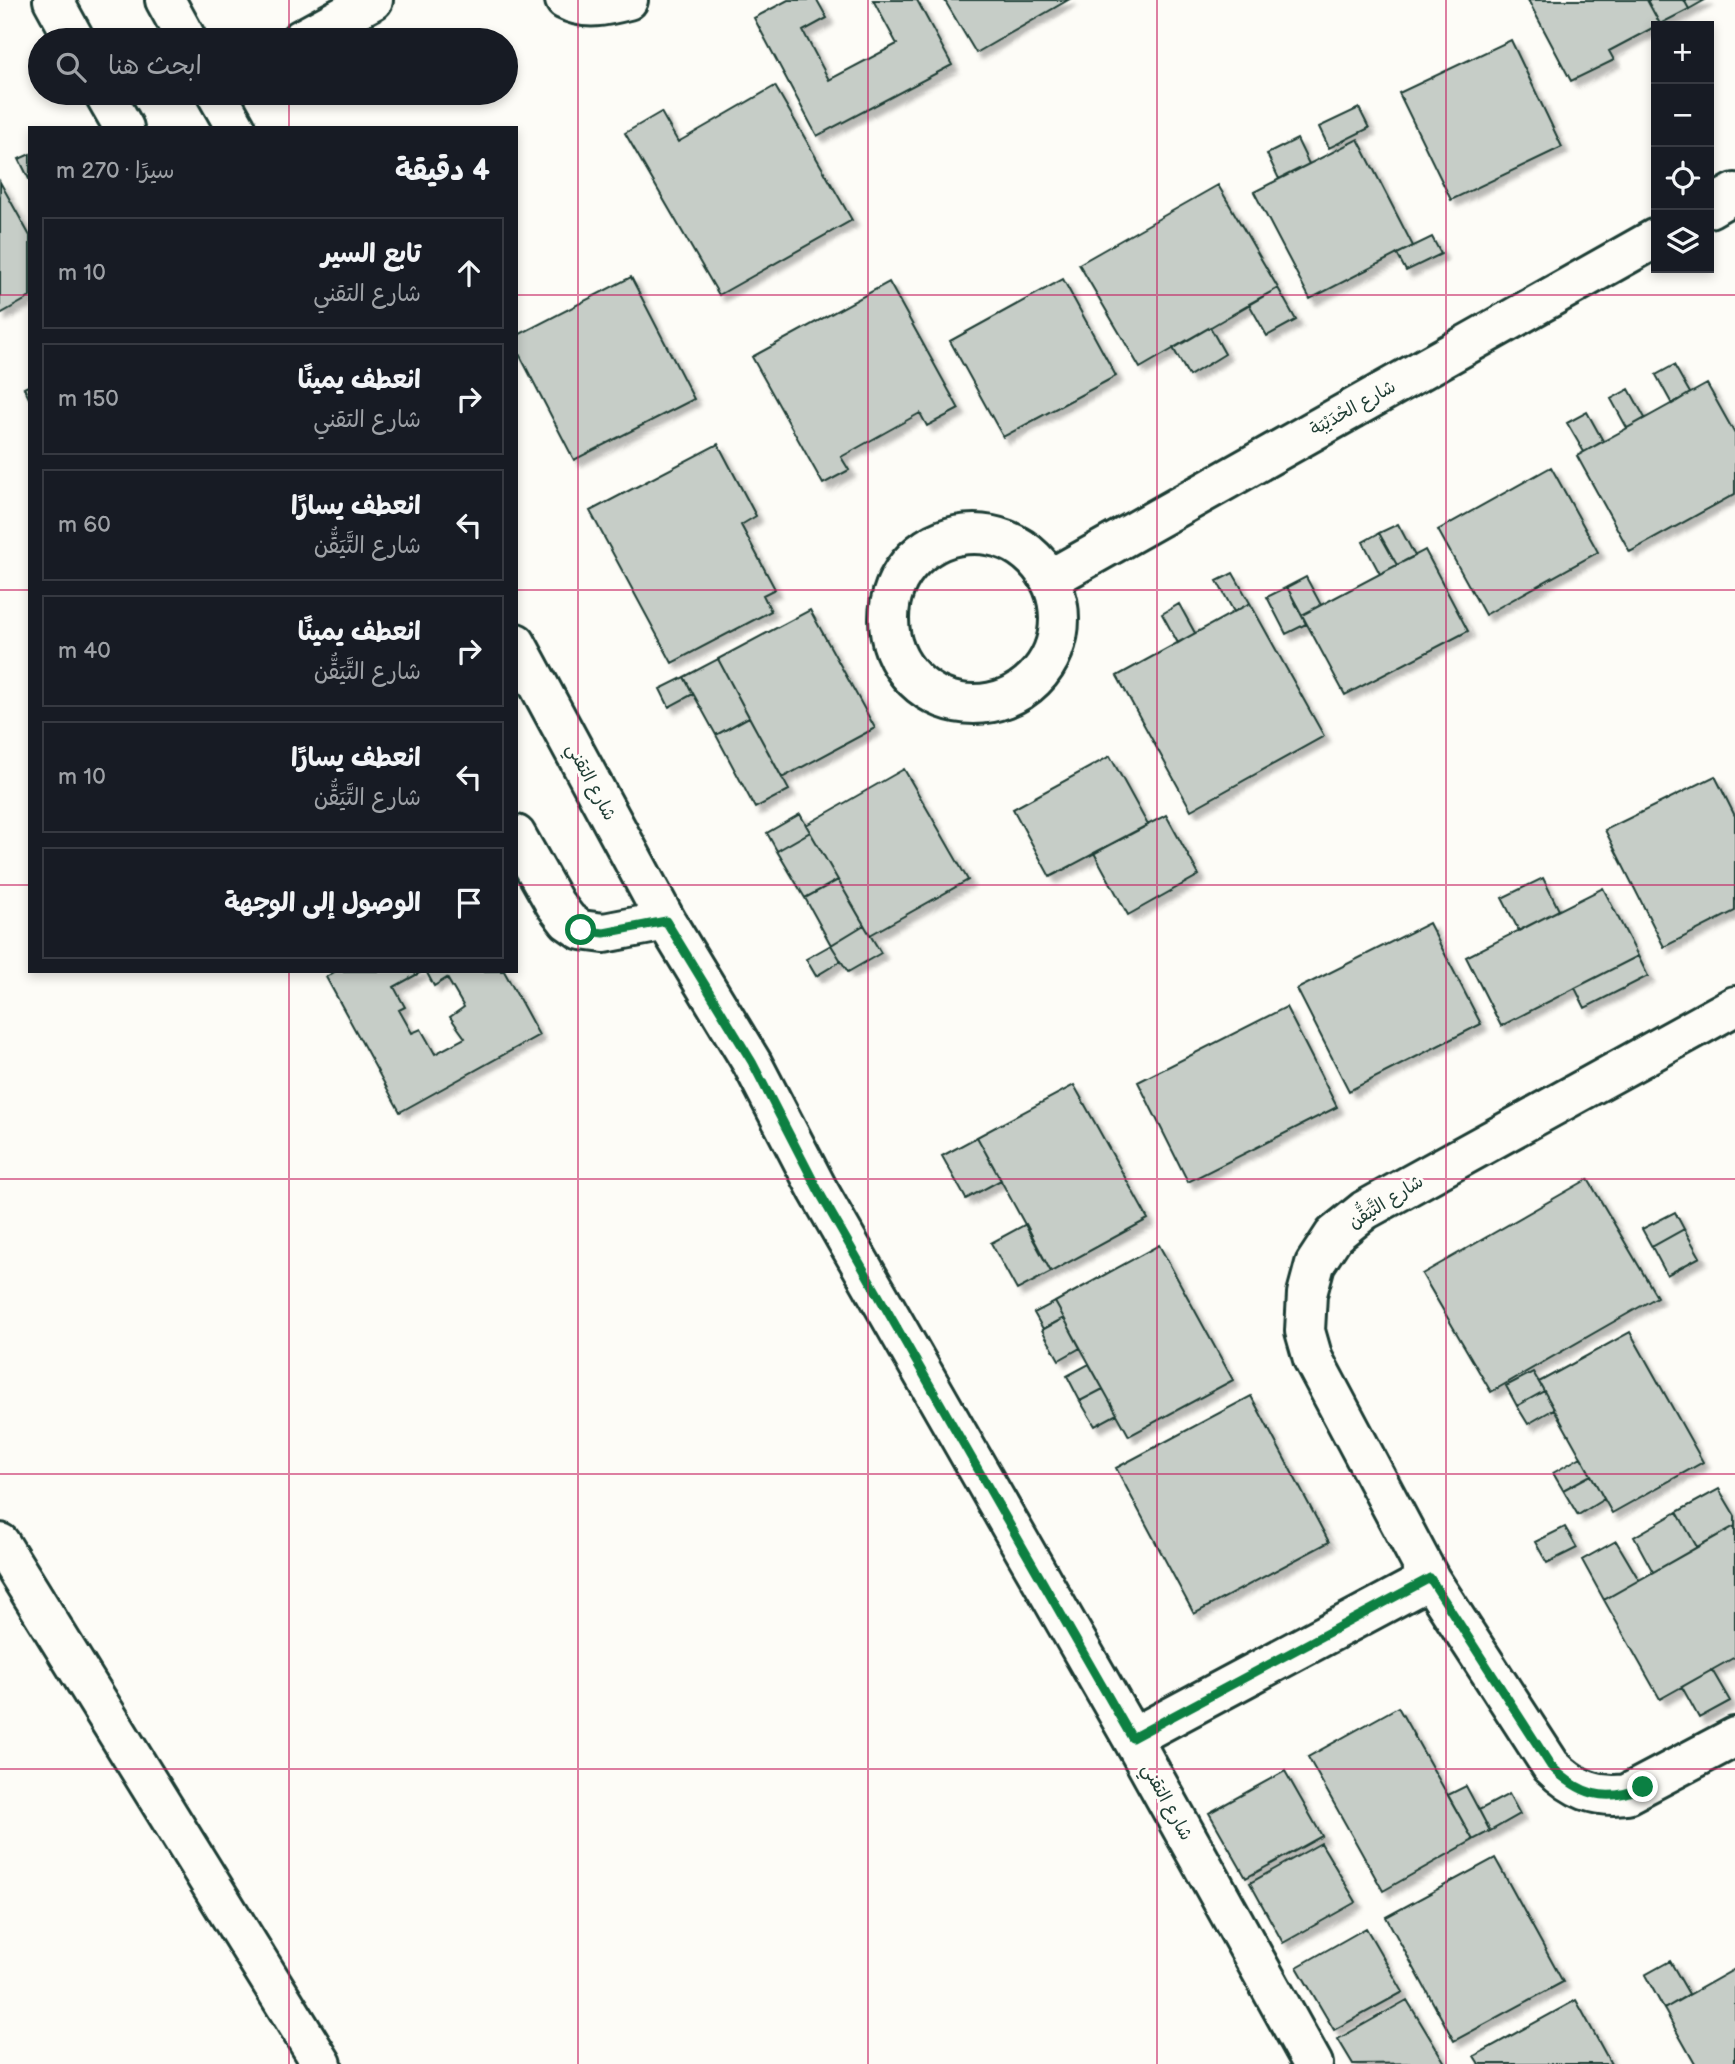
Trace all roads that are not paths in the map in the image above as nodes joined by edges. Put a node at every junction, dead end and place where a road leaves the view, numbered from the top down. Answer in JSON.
{"nodes":[{"id":1,"x":53,"y":0,"type":"edge"},
{"id":2,"x":165,"y":0,"type":"edge"},
{"id":3,"x":373,"y":0,"type":"edge"},
{"id":4,"x":565,"y":0,"type":"edge"},
{"id":5,"x":628,"y":0,"type":"edge"},
{"id":6,"x":68,"y":28,"type":"edge"},
{"id":7,"x":180,"y":28,"type":"edge"},
{"id":8,"x":322,"y":28,"type":"edge"},
{"id":9,"x":111,"y":105,"type":"edge"},
{"id":10,"x":223,"y":105,"type":"edge"},
{"id":11,"x":123,"y":126,"type":"edge"},
{"id":12,"x":235,"y":126,"type":"edge"},
{"id":13,"x":1735,"y":193,"type":"edge"},
{"id":14,"x":1714,"y":205,"type":"edge"},
{"id":15,"x":1651,"y":240,"type":"edge"},
{"id":16,"x":1050,"y":579,"type":"junction"},
{"id":17,"x":518,"y":647,"type":"edge"},
{"id":18,"x":518,"y":839,"type":"edge"},
{"id":19,"x":666,"y":921,"type":"junction"},
{"id":20,"x":1735,"y":1006,"type":"edge"},
{"id":21,"x":0,"y":1544,"type":"edge"},
{"id":22,"x":1430,"y":1578,"type":"junction"},
{"id":23,"x":1735,"y":1737,"type":"edge"},
{"id":24,"x":1132,"y":1738,"type":"junction"},
{"id":25,"x":322,"y":2064,"type":"edge"},
{"id":26,"x":1313,"y":2064,"type":"edge"}],
"edges":[{"from":1,"to":6,"type":"street"},
{"from":2,"to":7,"type":"street"},
{"from":3,"to":8,"type":"street"},
{"from":4,"to":5,"type":"street"},
{"from":9,"to":11,"type":"street"},
{"from":10,"to":12,"type":"street"},
{"from":13,"to":14,"type":"street"},
{"from":15,"to":16,"type":"street","name":"شارع الحْدَيْبَة"},
{"from":16,"to":16,"type":"street"},
{"from":17,"to":19,"type":"street","name":"شارع التقني"},
{"from":18,"to":19,"type":"street"},
{"from":19,"to":24,"type":"street","name":"شارع التقني"},
{"from":20,"to":22,"type":"street","name":"شارع التَّيَقُّن"},
{"from":21,"to":25,"type":"street"},
{"from":22,"to":23,"type":"street","name":"شارع التَّيَقُّن"},
{"from":22,"to":24,"type":"street"},
{"from":24,"to":26,"type":"street","name":"شارع التقني"}]}
